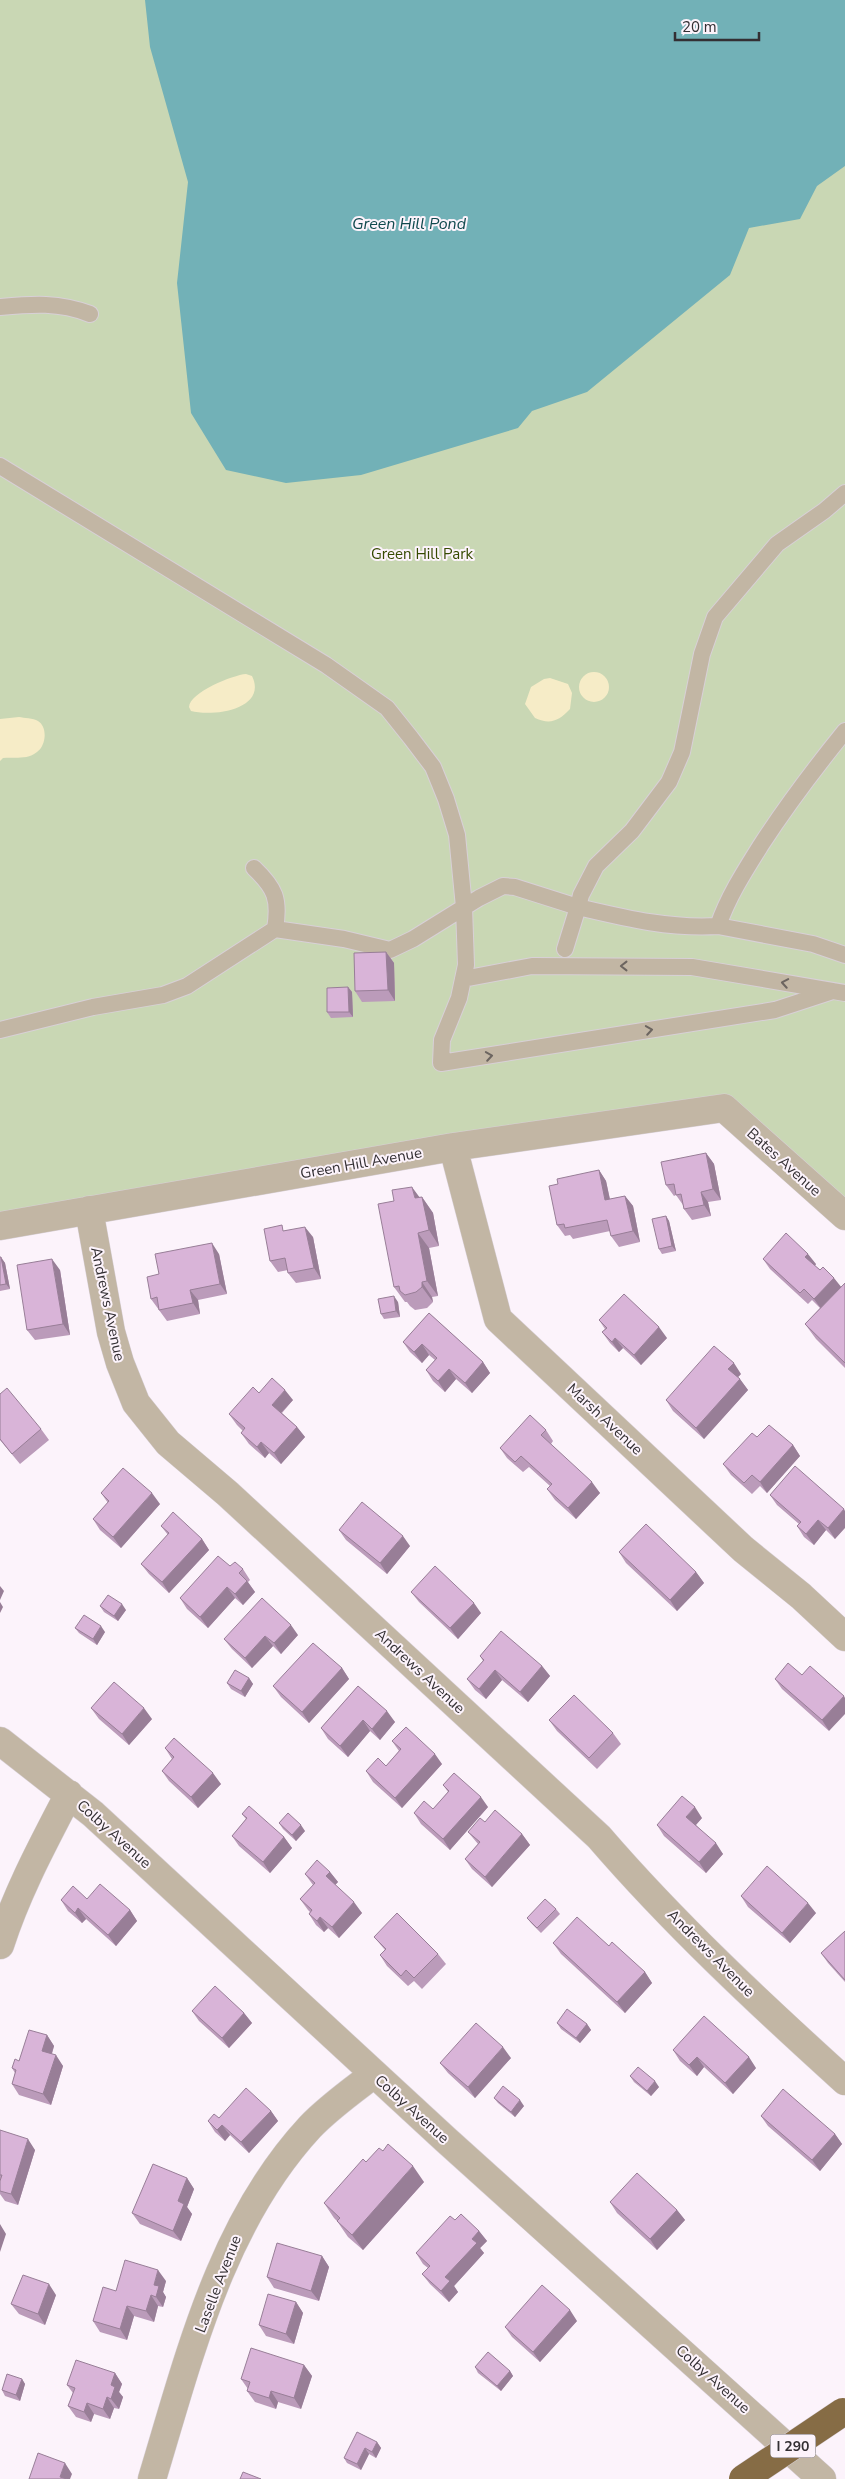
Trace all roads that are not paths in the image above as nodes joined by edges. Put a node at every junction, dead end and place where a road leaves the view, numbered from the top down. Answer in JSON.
{"nodes":[{"id":1,"x":0,"y":308,"type":"edge"},
{"id":2,"x":90,"y":314,"type":"dead end"},
{"id":3,"x":0,"y":466,"type":"edge"},
{"id":4,"x":845,"y":493,"type":"edge"},
{"id":5,"x":845,"y":731,"type":"edge"},
{"id":6,"x":254,"y":868,"type":"dead end"},
{"id":7,"x":464,"y":907,"type":"junction"},
{"id":8,"x":578,"y":907,"type":"junction"},
{"id":9,"x":718,"y":926,"type":"junction"},
{"id":10,"x":275,"y":929,"type":"junction"},
{"id":11,"x":565,"y":949,"type":"dead end"},
{"id":12,"x":845,"y":954,"type":"edge"},
{"id":13,"x":463,"y":978,"type":"junction"},
{"id":14,"x":839,"y":992,"type":"edge"},
{"id":15,"x":0,"y":1030,"type":"edge"},
{"id":16,"x":724,"y":1108,"type":"joint"},
{"id":17,"x":453,"y":1147,"type":"junction"},
{"id":18,"x":89,"y":1210,"type":"junction"},
{"id":19,"x":845,"y":1216,"type":"edge"},
{"id":20,"x":0,"y":1226,"type":"edge"},
{"id":21,"x":845,"y":1637,"type":"edge"},
{"id":22,"x":0,"y":1741,"type":"edge"},
{"id":23,"x":69,"y":1794,"type":"junction"},
{"id":24,"x":0,"y":1945,"type":"edge"},
{"id":25,"x":374,"y":2074,"type":"junction"},
{"id":26,"x":845,"y":2081,"type":"edge"},
{"id":27,"x":843,"y":2412,"type":"dead end"},
{"id":28,"x":152,"y":2479,"type":"edge"},
{"id":29,"x":743,"y":2479,"type":"edge"},
{"id":30,"x":822,"y":2479,"type":"edge"}],
"edges":[{"from":1,"to":2,"type":"lane"},
{"from":3,"to":7,"type":"lane"},
{"from":4,"to":8,"type":"lane"},
{"from":5,"to":9,"type":"lane"},
{"from":6,"to":10,"type":"lane"},
{"from":7,"to":8,"type":"lane"},
{"from":7,"to":10,"type":"lane"},
{"from":7,"to":13,"type":"lane"},
{"from":8,"to":9,"type":"lane"},
{"from":8,"to":11,"type":"lane"},
{"from":9,"to":12,"type":"lane"},
{"from":10,"to":15,"type":"lane"},
{"from":14,"to":13,"type":"lane","one_way":true},
{"from":13,"to":14,"type":"lane","one_way":true},
{"from":16,"to":17,"type":"street","name":"Green Hill Avenue"},
{"from":16,"to":19,"type":"street","name":"Bates Avenue"},
{"from":17,"to":18,"type":"street","name":"Green Hill Avenue"},
{"from":17,"to":21,"type":"street","name":"Marsh Avenue"},
{"from":18,"to":20,"type":"street","name":"Green Hill Avenue"},
{"from":18,"to":26,"type":"street","name":"Andrews Avenue"},
{"from":22,"to":23,"type":"street","name":"Colby Avenue"},
{"from":23,"to":24,"type":"street"},
{"from":23,"to":25,"type":"street","name":"Colby Avenue"},
{"from":25,"to":28,"type":"street","name":"Laselle Avenue"},
{"from":25,"to":30,"type":"street","name":"Colby Avenue"},
{"from":27,"to":29,"type":"highway","number":"I 290","bridge":true}]}
